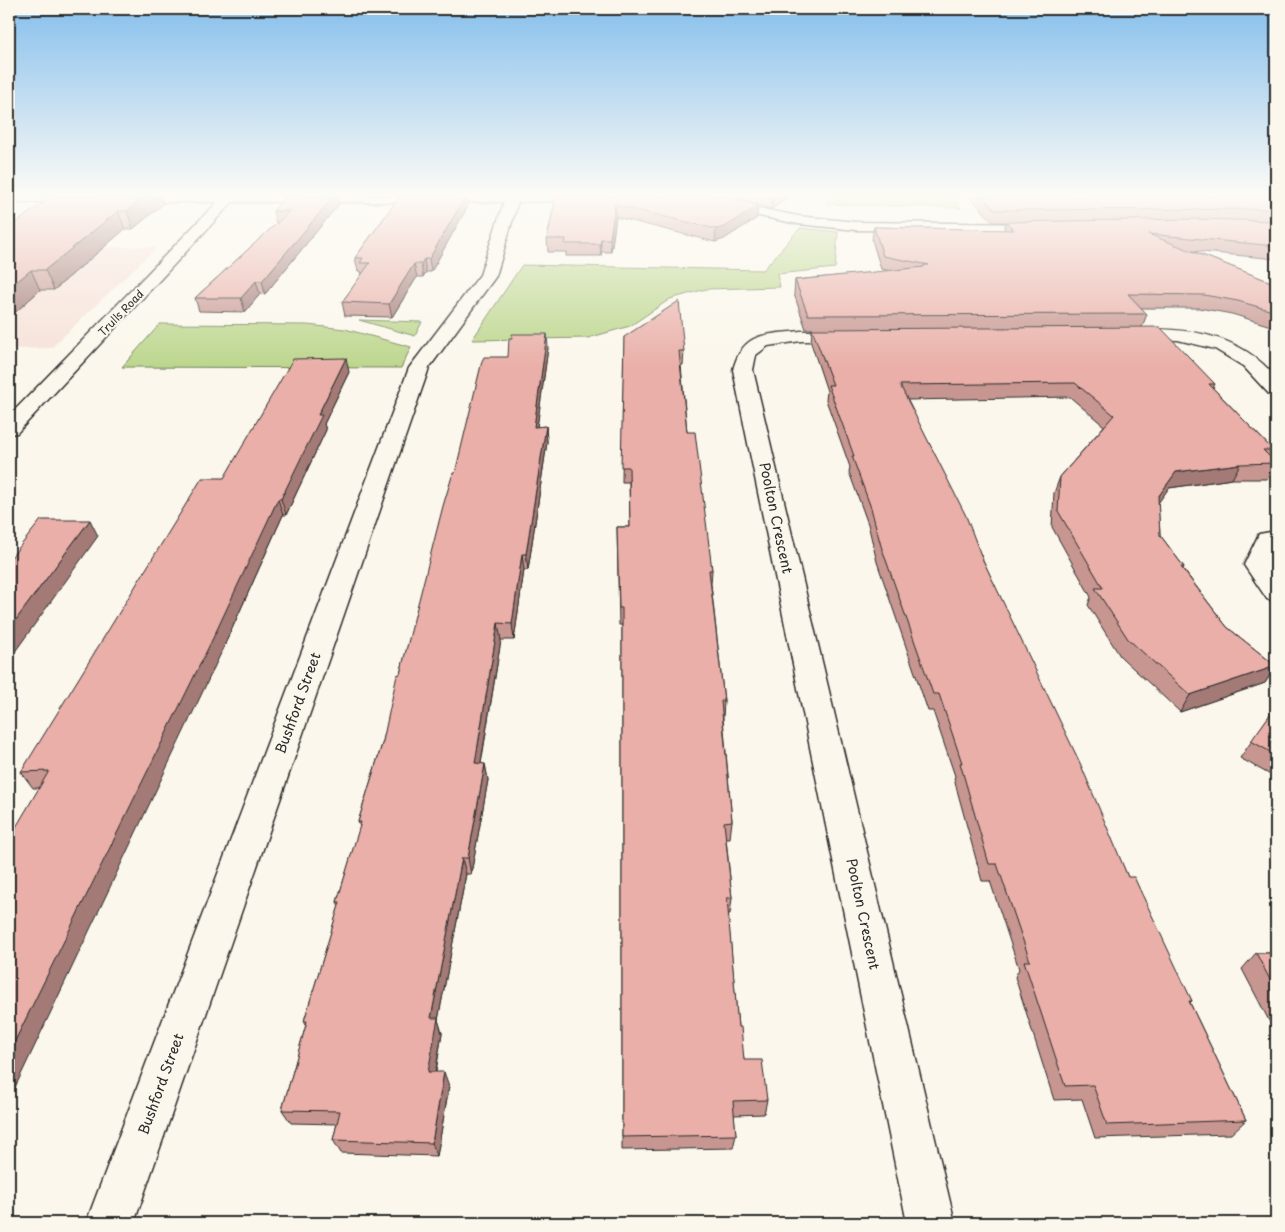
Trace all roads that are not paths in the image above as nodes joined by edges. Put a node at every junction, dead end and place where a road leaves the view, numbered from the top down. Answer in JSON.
{"nodes":[{"id":1,"x":177,"y":253,"type":"edge"},
{"id":2,"x":495,"y":253,"type":"edge"},
{"id":3,"x":1101,"y":334,"type":"edge"},
{"id":4,"x":871,"y":336,"type":"edge"},
{"id":5,"x":1276,"y":390,"type":"edge"},
{"id":6,"x":9,"y":428,"type":"edge"},
{"id":7,"x":1276,"y":538,"type":"edge"},
{"id":8,"x":1276,"y":594,"type":"edge"},
{"id":9,"x":110,"y":1223,"type":"edge"},
{"id":10,"x":931,"y":1223,"type":"edge"}],
"edges":[{"from":1,"to":6,"type":"street","name":"Trulls Road"},
{"from":2,"to":9,"type":"street","name":"Bushford Street"},
{"from":3,"to":5,"type":"street"},
{"from":4,"to":10,"type":"street","name":"Poolton Crescent"},
{"from":7,"to":8,"type":"street"}]}
